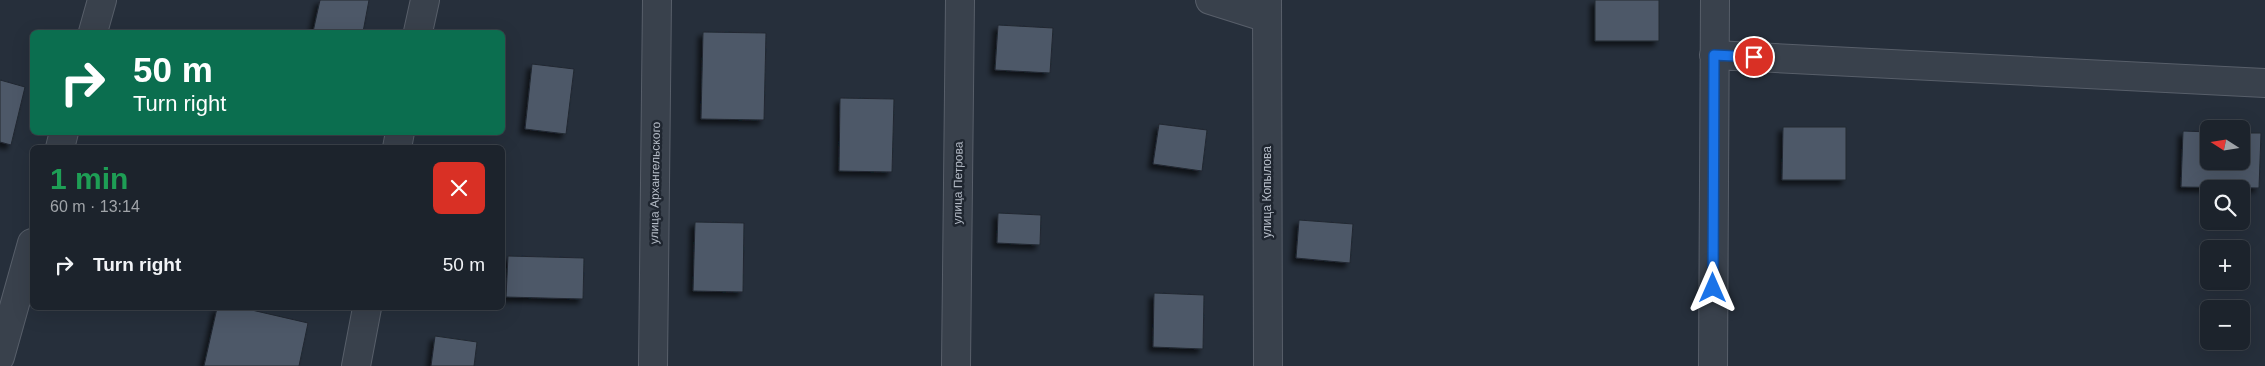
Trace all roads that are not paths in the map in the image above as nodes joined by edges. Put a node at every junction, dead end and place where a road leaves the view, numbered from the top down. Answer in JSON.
{"nodes":[{"id":1,"x":102,"y":0,"type":"edge"},
{"id":2,"x":425,"y":0,"type":"edge"},
{"id":3,"x":657,"y":0,"type":"edge"},
{"id":4,"x":960,"y":0,"type":"edge"},
{"id":5,"x":1210,"y":0,"type":"edge"},
{"id":6,"x":1715,"y":0,"type":"edge"},
{"id":7,"x":1267,"y":9,"type":"edge"},
{"id":8,"x":94,"y":30,"type":"edge"},
{"id":9,"x":418,"y":30,"type":"edge"},
{"id":10,"x":1714,"y":55,"type":"junction"},
{"id":11,"x":2265,"y":83,"type":"edge"},
{"id":12,"x":30,"y":250,"type":"edge"},
{"id":13,"x":367,"y":310,"type":"edge"},
{"id":14,"x":0,"y":357,"type":"edge"},
{"id":15,"x":356,"y":366,"type":"edge"},
{"id":16,"x":653,"y":366,"type":"edge"},
{"id":17,"x":956,"y":366,"type":"edge"},
{"id":18,"x":1268,"y":366,"type":"edge"},
{"id":19,"x":1713,"y":366,"type":"edge"}],
"edges":[{"from":1,"to":8,"type":"street"},
{"from":2,"to":9,"type":"street"},
{"from":3,"to":16,"type":"street","name":"улица Архангельского"},
{"from":4,"to":17,"type":"street","name":"улица Петрова"},
{"from":5,"to":7,"type":"street"},
{"from":6,"to":10,"type":"street"},
{"from":7,"to":18,"type":"street","name":"улица Копылова"},
{"from":10,"to":11,"type":"street"},
{"from":10,"to":19,"type":"street"},
{"from":12,"to":14,"type":"street"},
{"from":13,"to":15,"type":"street"}]}
